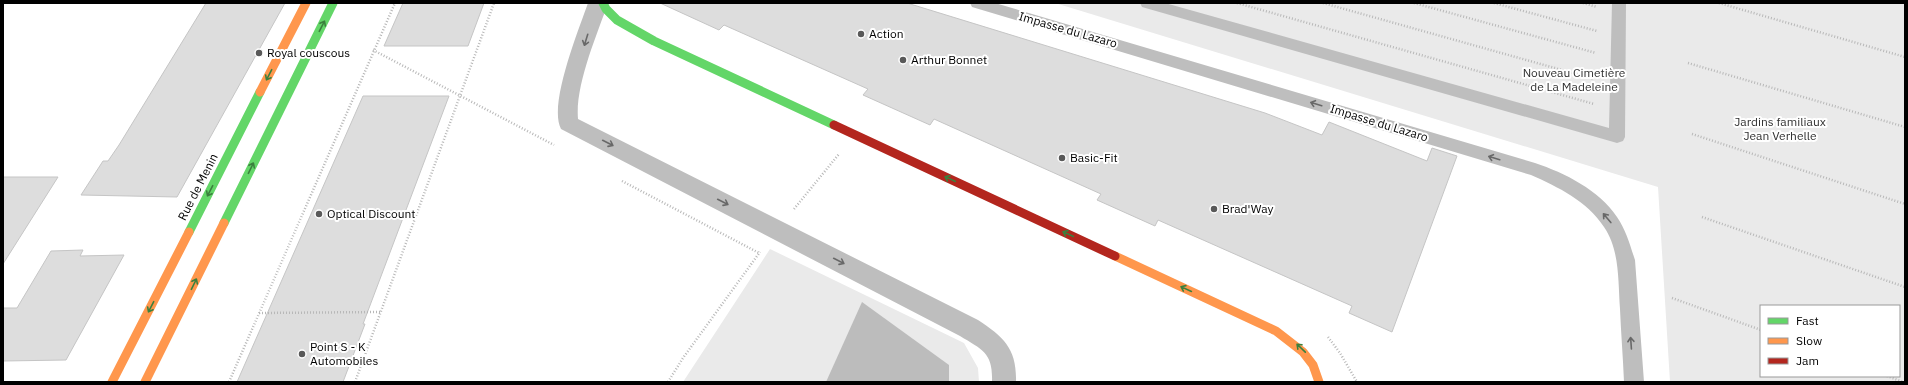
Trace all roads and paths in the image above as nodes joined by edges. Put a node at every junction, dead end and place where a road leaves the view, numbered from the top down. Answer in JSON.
{"nodes":[{"id":1,"x":306,"y":3,"type":"edge"},
{"id":2,"x":333,"y":3,"type":"edge"},
{"id":3,"x":395,"y":3,"type":"edge"},
{"id":4,"x":494,"y":3,"type":"edge"},
{"id":5,"x":598,"y":3,"type":"edge"},
{"id":6,"x":603,"y":3,"type":"edge"},
{"id":7,"x":976,"y":3,"type":"edge"},
{"id":8,"x":1147,"y":3,"type":"edge"},
{"id":9,"x":1237,"y":3,"type":"edge"},
{"id":10,"x":1323,"y":3,"type":"edge"},
{"id":11,"x":1414,"y":3,"type":"edge"},
{"id":12,"x":1494,"y":3,"type":"edge"},
{"id":13,"x":1619,"y":3,"type":"edge"},
{"id":14,"x":1719,"y":3,"type":"edge"},
{"id":15,"x":1618,"y":37,"type":"junction"},
{"id":16,"x":1905,"y":57,"type":"edge"},
{"id":17,"x":1618,"y":59,"type":"junction"},
{"id":18,"x":1688,"y":63,"type":"dead end"},
{"id":19,"x":1618,"y":85,"type":"junction"},
{"id":20,"x":1617,"y":111,"type":"junction"},
{"id":21,"x":1905,"y":127,"type":"edge"},
{"id":22,"x":1692,"y":134,"type":"dead end"},
{"id":23,"x":1905,"y":204,"type":"edge"},
{"id":24,"x":1702,"y":217,"type":"dead end"},
{"id":25,"x":1905,"y":287,"type":"edge"},
{"id":26,"x":1672,"y":298,"type":"dead end"},
{"id":27,"x":380,"y":312,"type":"junction"},
{"id":28,"x":259,"y":313,"type":"junction"},
{"id":29,"x":1760,"y":330,"type":"edge"},
{"id":30,"x":1890,"y":377,"type":"edge"},
{"id":31,"x":112,"y":382,"type":"edge"},
{"id":32,"x":145,"y":382,"type":"edge"},
{"id":33,"x":229,"y":382,"type":"edge"},
{"id":34,"x":355,"y":382,"type":"edge"},
{"id":35,"x":1004,"y":382,"type":"edge"},
{"id":36,"x":1319,"y":382,"type":"edge"},
{"id":37,"x":1634,"y":382,"type":"edge"},
{"id":38,"x":1904,"y":382,"type":"edge"}],
"edges":[{"from":1,"to":31,"type":"main road","name":"Rue de Menin","one_way":true},
{"from":32,"to":2,"type":"main road","one_way":true},
{"from":3,"to":28,"type":"path"},
{"from":4,"to":27,"type":"path"},
{"from":5,"to":35,"type":"street","one_way":true},
{"from":36,"to":6,"type":"main road","one_way":true},
{"from":37,"to":7,"type":"lane","name":"Impasse du Lazaro","one_way":true},
{"from":8,"to":20,"type":"lane"},
{"from":9,"to":20,"type":"path"},
{"from":10,"to":19,"type":"path"},
{"from":11,"to":17,"type":"path"},
{"from":12,"to":15,"type":"path"},
{"from":13,"to":15,"type":"lane"},
{"from":14,"to":16,"type":"path"},
{"from":15,"to":17,"type":"lane"},
{"from":17,"to":19,"type":"lane"},
{"from":18,"to":21,"type":"path"},
{"from":19,"to":20,"type":"lane"},
{"from":22,"to":23,"type":"path"},
{"from":24,"to":25,"type":"path"},
{"from":26,"to":29,"type":"path"},
{"from":27,"to":28,"type":"path"},
{"from":27,"to":34,"type":"path"},
{"from":28,"to":33,"type":"path"},
{"from":30,"to":38,"type":"path"}]}
